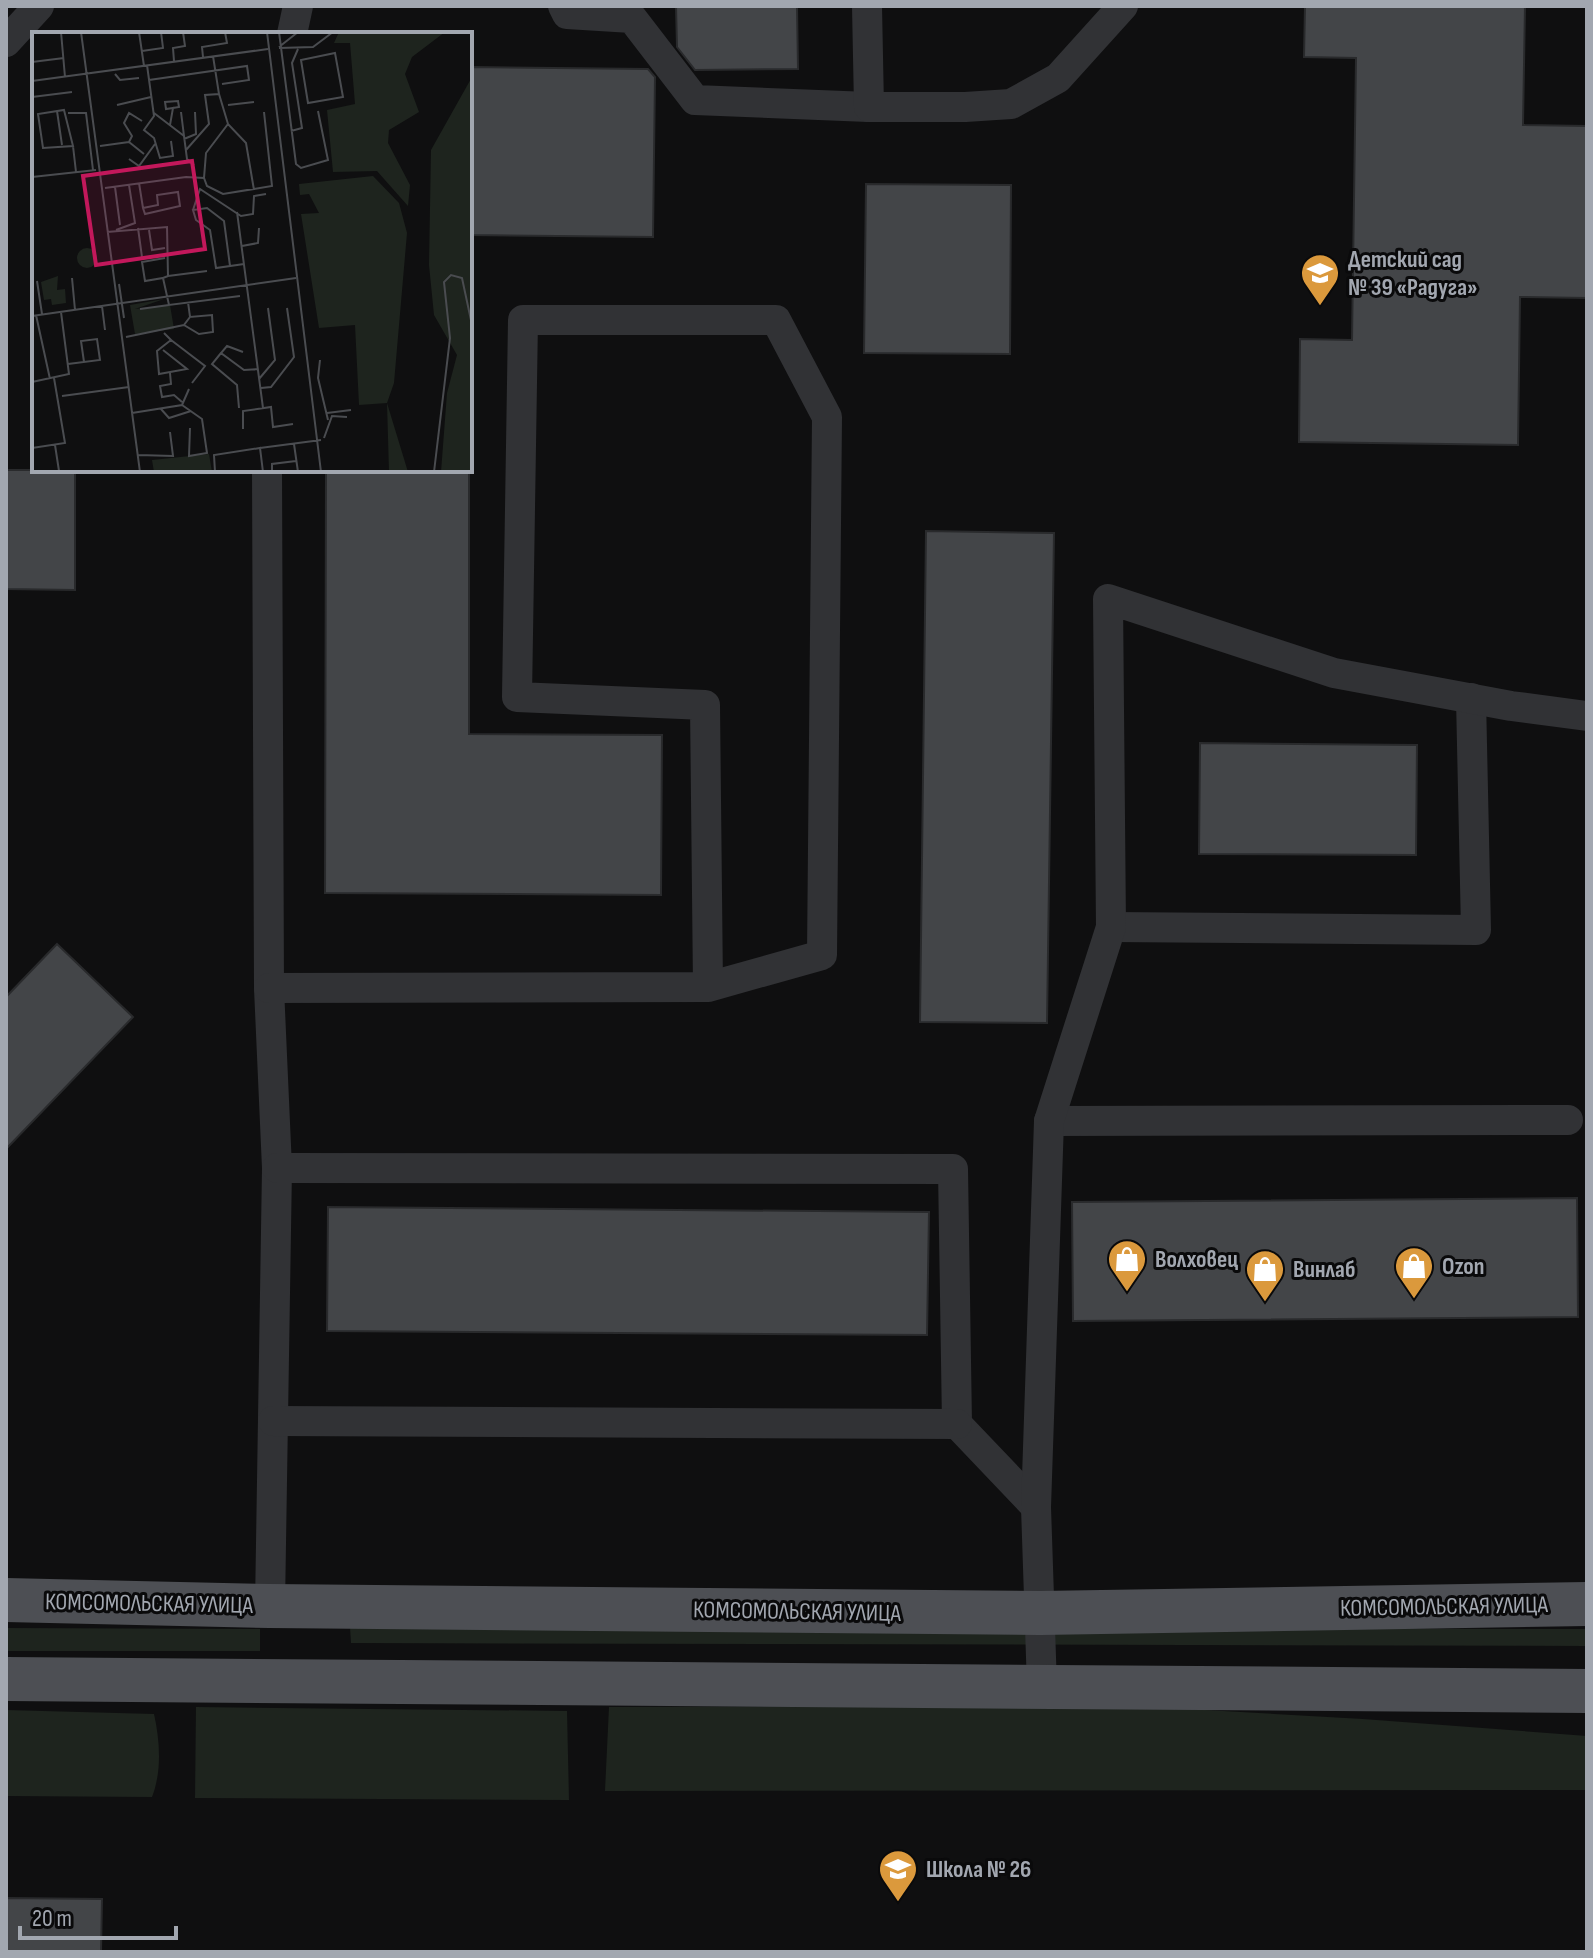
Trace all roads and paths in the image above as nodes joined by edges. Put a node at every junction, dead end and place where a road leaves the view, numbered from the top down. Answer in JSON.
{"nodes":[{"id":1,"x":39,"y":6,"type":"edge"},
{"id":2,"x":298,"y":6,"type":"edge"},
{"id":3,"x":563,"y":6,"type":"edge"},
{"id":4,"x":867,"y":6,"type":"edge"},
{"id":5,"x":1123,"y":6,"type":"edge"},
{"id":6,"x":292,"y":32,"type":"edge"},
{"id":7,"x":6,"y":42,"type":"edge"},
{"id":8,"x":869,"y":107,"type":"junction"},
{"id":9,"x":267,"y":472,"type":"edge"},
{"id":10,"x":1471,"y":698,"type":"junction"},
{"id":11,"x":1587,"y":716,"type":"edge"},
{"id":12,"x":1111,"y":927,"type":"junction"},
{"id":13,"x":708,"y":987,"type":"junction"},
{"id":14,"x":269,"y":988,"type":"junction"},
{"id":15,"x":1568,"y":1120,"type":"dead end"},
{"id":16,"x":1049,"y":1121,"type":"junction"},
{"id":17,"x":277,"y":1168,"type":"junction"},
{"id":18,"x":273,"y":1421,"type":"junction"},
{"id":19,"x":957,"y":1424,"type":"junction"},
{"id":20,"x":1036,"y":1507,"type":"junction"},
{"id":21,"x":6,"y":1600,"type":"edge"},
{"id":22,"x":1587,"y":1604,"type":"edge"},
{"id":23,"x":270,"y":1606,"type":"junction"},
{"id":24,"x":1040,"y":1613,"type":"junction"},
{"id":25,"x":6,"y":1679,"type":"edge"},
{"id":26,"x":1042,"y":1687,"type":"junction"},
{"id":27,"x":1587,"y":1691,"type":"edge"}],
"edges":[{"from":1,"to":7,"type":"lane"},
{"from":2,"to":6,"type":"lane"},
{"from":3,"to":8,"type":"lane"},
{"from":4,"to":8,"type":"lane"},
{"from":5,"to":8,"type":"lane"},
{"from":9,"to":14,"type":"lane"},
{"from":10,"to":11,"type":"lane"},
{"from":10,"to":12,"type":"lane"},
{"from":10,"to":12,"type":"lane"},
{"from":12,"to":16,"type":"lane"},
{"from":13,"to":13,"type":"lane"},
{"from":13,"to":14,"type":"lane"},
{"from":14,"to":17,"type":"lane"},
{"from":15,"to":16,"type":"lane"},
{"from":16,"to":20,"type":"lane"},
{"from":17,"to":18,"type":"lane"},
{"from":17,"to":19,"type":"lane"},
{"from":18,"to":19,"type":"lane"},
{"from":18,"to":23,"type":"lane"},
{"from":19,"to":20,"type":"lane"},
{"from":20,"to":24,"type":"lane"},
{"from":21,"to":23,"type":"main road","name":"КОМСОМОЛЬСКАЯ УЛИЦА"},
{"from":22,"to":24,"type":"main road","name":"КОМСОМОЛЬСКАЯ УЛИЦА"},
{"from":23,"to":24,"type":"main road","name":"КОМСОМОЛЬСКАЯ УЛИЦА"},
{"from":24,"to":26,"type":"lane"},
{"from":25,"to":26,"type":"main road"},
{"from":26,"to":27,"type":"main road"}]}
